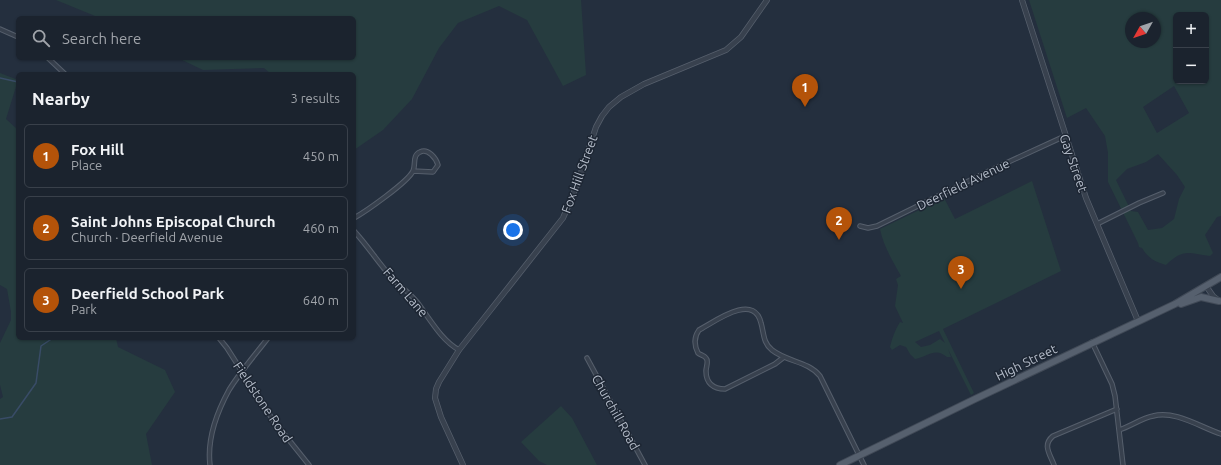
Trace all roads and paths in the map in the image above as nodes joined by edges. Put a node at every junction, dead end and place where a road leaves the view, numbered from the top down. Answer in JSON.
{"nodes":[{"id":1,"x":767,"y":0,"type":"edge"},
{"id":2,"x":1022,"y":0,"type":"edge"},
{"id":3,"x":0,"y":29,"type":"edge"},
{"id":4,"x":16,"y":36,"type":"edge"},
{"id":5,"x":50,"y":60,"type":"edge"},
{"id":6,"x":63,"y":72,"type":"edge"},
{"id":7,"x":1065,"y":136,"type":"junction"},
{"id":8,"x":413,"y":171,"type":"junction"},
{"id":9,"x":1163,"y":193,"type":"dead end"},
{"id":10,"x":356,"y":217,"type":"edge"},
{"id":11,"x":1097,"y":224,"type":"junction"},
{"id":12,"x":860,"y":226,"type":"dead end"},
{"id":13,"x":356,"y":233,"type":"edge"},
{"id":14,"x":1221,"y":277,"type":"edge"},
{"id":15,"x":1206,"y":286,"type":"junction"},
{"id":16,"x":1220,"y":302,"type":"edge"},
{"id":17,"x":1175,"y":304,"type":"junction"},
{"id":18,"x":1138,"y":321,"type":"junction"},
{"id":19,"x":221,"y":340,"type":"edge"},
{"id":20,"x":266,"y":340,"type":"edge"},
{"id":21,"x":1092,"y":342,"type":"junction"},
{"id":22,"x":459,"y":350,"type":"junction"},
{"id":23,"x":784,"y":357,"type":"junction"},
{"id":24,"x":587,"y":358,"type":"dead end"},
{"id":25,"x":242,"y":372,"type":"junction"},
{"id":26,"x":1117,"y":409,"type":"junction"},
{"id":27,"x":1119,"y":430,"type":"junction"},
{"id":28,"x":1221,"y":434,"type":"edge"},
{"id":29,"x":859,"y":456,"type":"junction"},
{"id":30,"x":210,"y":465,"type":"edge"},
{"id":31,"x":309,"y":465,"type":"edge"},
{"id":32,"x":463,"y":465,"type":"edge"},
{"id":33,"x":645,"y":465,"type":"edge"},
{"id":34,"x":840,"y":465,"type":"edge"},
{"id":35,"x":864,"y":465,"type":"edge"},
{"id":36,"x":1054,"y":465,"type":"edge"},
{"id":37,"x":1123,"y":465,"type":"edge"}],
"edges":[{"from":1,"to":22,"type":"street","name":"Fox Hill Street"},
{"from":2,"to":7,"type":"street","name":"Gay Street"},
{"from":3,"to":4,"type":"street"},
{"from":5,"to":6,"type":"street"},
{"from":7,"to":11,"type":"street","name":"Gay Street"},
{"from":7,"to":12,"type":"street","name":"Deerfield Avenue"},
{"from":8,"to":8,"type":"street"},
{"from":8,"to":10,"type":"street"},
{"from":9,"to":11,"type":"street"},
{"from":11,"to":18,"type":"street","name":"Gay Street"},
{"from":13,"to":22,"type":"street","name":"Farm Lane"},
{"from":14,"to":15,"type":"main road","name":"High Street"},
{"from":15,"to":16,"type":"street"},
{"from":15,"to":17,"type":"main road","name":"High Street"},
{"from":16,"to":17,"type":"main road"},
{"from":17,"to":18,"type":"main road","name":"High Street"},
{"from":18,"to":21,"type":"main road","name":"High Street"},
{"from":19,"to":25,"type":"street","name":"Fieldstone Road"},
{"from":20,"to":25,"type":"street"},
{"from":21,"to":26,"type":"street"},
{"from":21,"to":29,"type":"main road","name":"High Street"},
{"from":22,"to":32,"type":"street","name":"Fox Hill Street"},
{"from":23,"to":23,"type":"street"},
{"from":23,"to":29,"type":"street"},
{"from":24,"to":33,"type":"street","name":"Churchill Road"},
{"from":25,"to":30,"type":"street"},
{"from":25,"to":31,"type":"street","name":"Fieldstone Road"},
{"from":26,"to":27,"type":"street"},
{"from":26,"to":36,"type":"street"},
{"from":27,"to":28,"type":"street"},
{"from":27,"to":37,"type":"street"},
{"from":29,"to":34,"type":"main road","name":"High Street"},
{"from":29,"to":35,"type":"street"}]}
